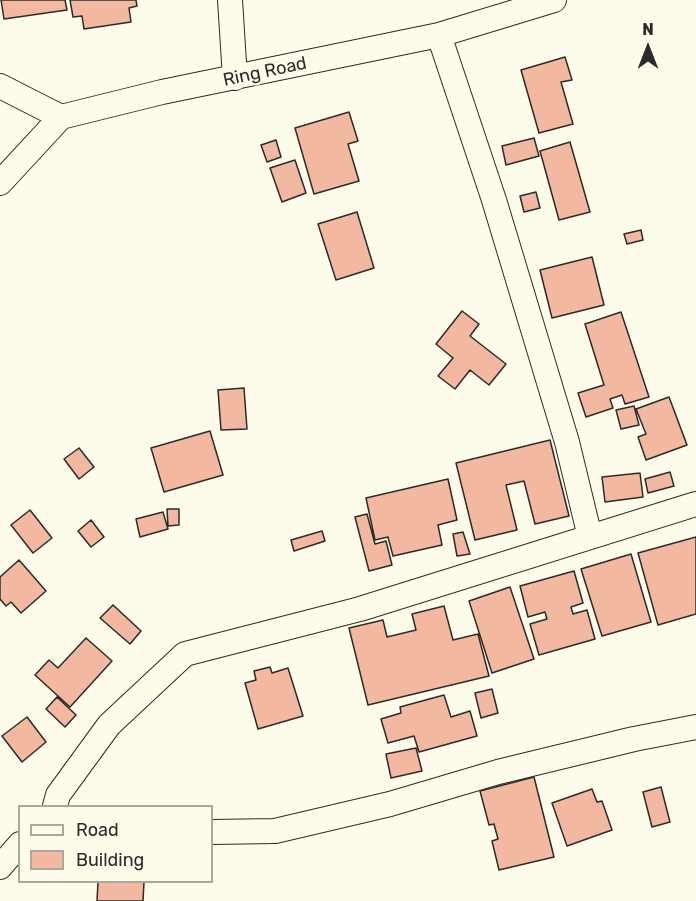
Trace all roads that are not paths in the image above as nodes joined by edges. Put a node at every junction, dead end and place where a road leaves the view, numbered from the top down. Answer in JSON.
{"nodes":[{"id":1,"x":230,"y":0,"type":"edge"},
{"id":2,"x":555,"y":0,"type":"edge"},
{"id":3,"x":439,"y":36,"type":"junction"},
{"id":4,"x":235,"y":78,"type":"junction"},
{"id":5,"x":0,"y":86,"type":"edge"},
{"id":6,"x":61,"y":117,"type":"junction"},
{"id":7,"x":0,"y":183,"type":"edge"},
{"id":8,"x":696,"y":504,"type":"edge"},
{"id":9,"x":590,"y":537,"type":"junction"},
{"id":10,"x":696,"y":727,"type":"edge"},
{"id":11,"x":56,"y":805,"type":"edge"},
{"id":12,"x":213,"y":832,"type":"edge"},
{"id":13,"x":18,"y":846,"type":"edge"},
{"id":14,"x":0,"y":867,"type":"edge"}],
"edges":[{"from":1,"to":4,"type":"street"},
{"from":2,"to":3,"type":"street","name":"Ring Road"},
{"from":3,"to":4,"type":"street","name":"Ring Road"},
{"from":3,"to":9,"type":"street"},
{"from":4,"to":6,"type":"street","name":"Ring Road"},
{"from":5,"to":6,"type":"street"},
{"from":6,"to":7,"type":"street"},
{"from":8,"to":9,"type":"street"},
{"from":9,"to":11,"type":"street"},
{"from":10,"to":12,"type":"street"},
{"from":13,"to":14,"type":"street"}]}
